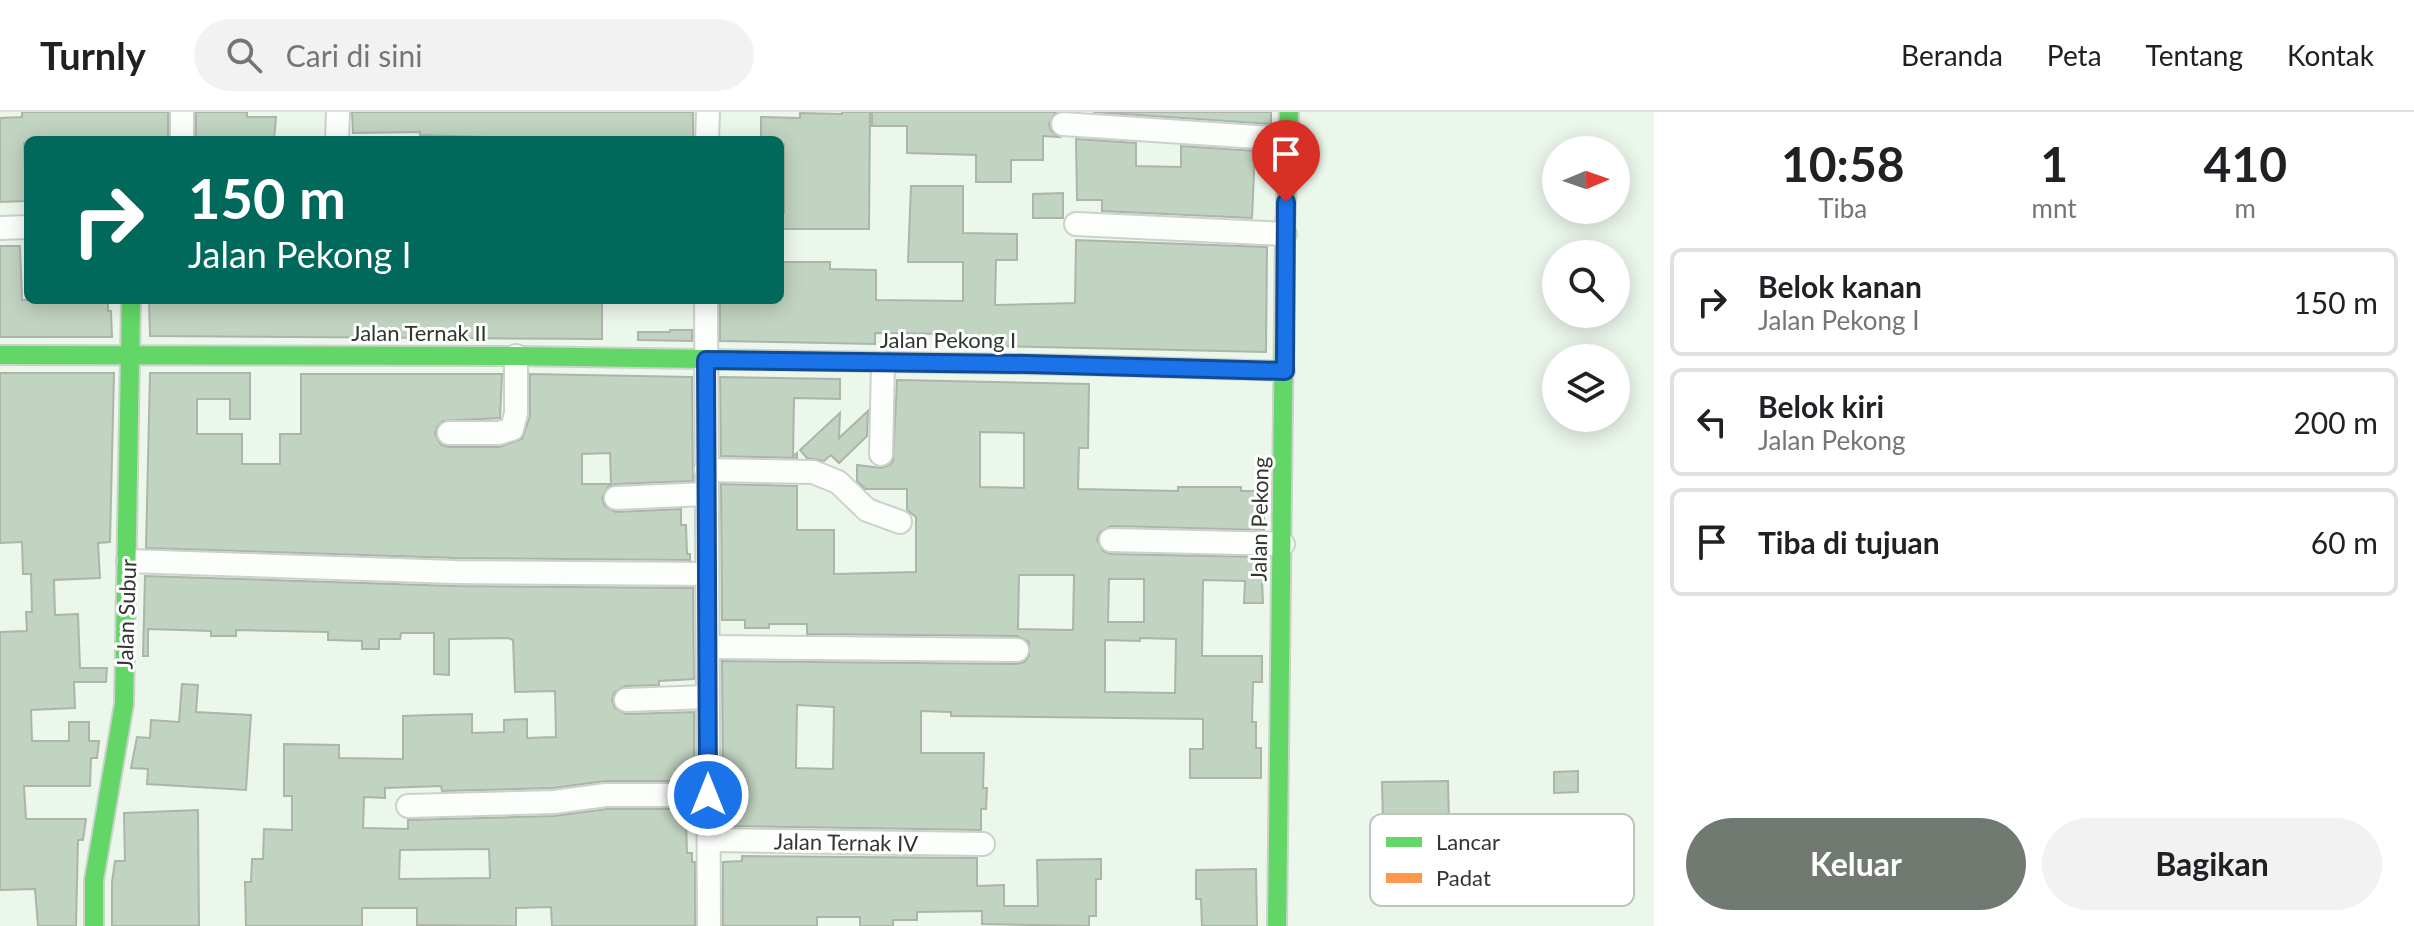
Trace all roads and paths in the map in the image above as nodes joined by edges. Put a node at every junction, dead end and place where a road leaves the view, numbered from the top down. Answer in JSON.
{"nodes":[{"id":1,"x":182,"y":112,"type":"edge"},
{"id":2,"x":338,"y":112,"type":"edge"},
{"id":3,"x":708,"y":112,"type":"edge"},
{"id":4,"x":1289,"y":112,"type":"edge"},
{"id":5,"x":1063,"y":124,"type":"dead end"},
{"id":6,"x":182,"y":136,"type":"edge"},
{"id":7,"x":337,"y":136,"type":"edge"},
{"id":8,"x":707,"y":136,"type":"edge"},
{"id":9,"x":1288,"y":139,"type":"junction"},
{"id":10,"x":1076,"y":224,"type":"dead end"},
{"id":11,"x":24,"y":227,"type":"edge"},
{"id":12,"x":0,"y":228,"type":"edge"},
{"id":13,"x":1285,"y":234,"type":"junction"},
{"id":14,"x":131,"y":304,"type":"edge"},
{"id":15,"x":706,"y":304,"type":"edge"},
{"id":16,"x":132,"y":354,"type":"junction"},
{"id":17,"x":0,"y":355,"type":"edge"},
{"id":18,"x":516,"y":356,"type":"junction"},
{"id":19,"x":706,"y":360,"type":"junction"},
{"id":20,"x":883,"y":363,"type":"junction"},
{"id":21,"x":1285,"y":371,"type":"junction"},
{"id":22,"x":449,"y":433,"type":"dead end"},
{"id":23,"x":881,"y":454,"type":"dead end"},
{"id":24,"x":706,"y":470,"type":"junction"},
{"id":25,"x":706,"y":494,"type":"junction"},
{"id":26,"x":616,"y":498,"type":"dead end"},
{"id":27,"x":900,"y":522,"type":"dead end"},
{"id":28,"x":1111,"y":540,"type":"dead end"},
{"id":29,"x":1283,"y":544,"type":"junction"},
{"id":30,"x":128,"y":561,"type":"junction"},
{"id":31,"x":707,"y":574,"type":"junction"},
{"id":32,"x":708,"y":647,"type":"junction"},
{"id":33,"x":1017,"y":650,"type":"dead end"},
{"id":34,"x":707,"y":697,"type":"junction"},
{"id":35,"x":626,"y":700,"type":"dead end"},
{"id":36,"x":708,"y":795,"type":"junction"},
{"id":37,"x":408,"y":806,"type":"dead end"},
{"id":38,"x":709,"y":840,"type":"junction"},
{"id":39,"x":983,"y":844,"type":"dead end"},
{"id":40,"x":94,"y":926,"type":"edge"},
{"id":41,"x":709,"y":926,"type":"edge"},
{"id":42,"x":1277,"y":926,"type":"edge"}],
"edges":[{"from":1,"to":6,"type":"street"},
{"from":2,"to":7,"type":"street"},
{"from":3,"to":8,"type":"street"},
{"from":4,"to":9,"type":"street","name":"Jalan Pekong"},
{"from":5,"to":9,"type":"street"},
{"from":9,"to":13,"type":"street","name":"Jalan Pekong"},
{"from":10,"to":13,"type":"street"},
{"from":11,"to":12,"type":"street"},
{"from":13,"to":21,"type":"street","name":"Jalan Pekong"},
{"from":14,"to":16,"type":"street","name":"Jalan Subur"},
{"from":15,"to":19,"type":"street"},
{"from":16,"to":17,"type":"street","name":"Jalan Ternak II"},
{"from":16,"to":18,"type":"street","name":"Jalan Ternak II"},
{"from":16,"to":30,"type":"street","name":"Jalan Subur"},
{"from":18,"to":19,"type":"street","name":"Jalan Ternak II"},
{"from":18,"to":22,"type":"street"},
{"from":19,"to":20,"type":"street","name":"Jalan Pekong I"},
{"from":19,"to":24,"type":"street"},
{"from":20,"to":21,"type":"street","name":"Jalan Pekong I"},
{"from":20,"to":23,"type":"street"},
{"from":21,"to":29,"type":"street","name":"Jalan Pekong"},
{"from":24,"to":25,"type":"street"},
{"from":24,"to":27,"type":"street"},
{"from":25,"to":26,"type":"street"},
{"from":25,"to":31,"type":"street"},
{"from":28,"to":29,"type":"street"},
{"from":29,"to":42,"type":"street","name":"Jalan Pekong"},
{"from":30,"to":31,"type":"street"},
{"from":30,"to":40,"type":"street","name":"Jalan Subur"},
{"from":31,"to":32,"type":"street"},
{"from":32,"to":33,"type":"street"},
{"from":32,"to":34,"type":"street"},
{"from":34,"to":35,"type":"street"},
{"from":34,"to":36,"type":"street"},
{"from":36,"to":37,"type":"street"},
{"from":36,"to":38,"type":"street"},
{"from":38,"to":39,"type":"street","name":"Jalan Ternak IV"},
{"from":38,"to":41,"type":"street"}]}
